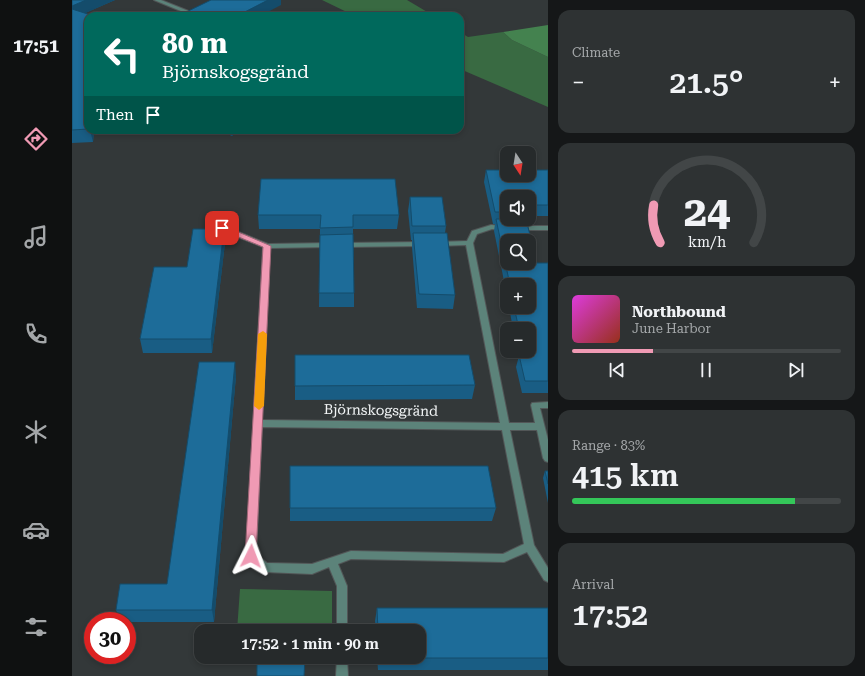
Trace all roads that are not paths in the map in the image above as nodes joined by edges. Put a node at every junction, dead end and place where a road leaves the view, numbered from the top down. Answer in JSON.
{"nodes":[{"id":1,"x":156,"y":0,"type":"edge"},
{"id":2,"x":188,"y":12,"type":"edge"},
{"id":3,"x":222,"y":228,"type":"edge"},
{"id":4,"x":548,"y":228,"type":"edge"},
{"id":5,"x":469,"y":243,"type":"junction"},
{"id":6,"x":267,"y":246,"type":"junction"},
{"id":7,"x":548,"y":405,"type":"edge"},
{"id":8,"x":258,"y":423,"type":"junction"},
{"id":9,"x":505,"y":426,"type":"junction"},
{"id":10,"x":541,"y":427,"type":"junction"},
{"id":11,"x":548,"y":458,"type":"edge"},
{"id":12,"x":529,"y":546,"type":"junction"},
{"id":13,"x":332,"y":562,"type":"junction"},
{"id":14,"x":548,"y":577,"type":"edge"},
{"id":15,"x":342,"y":624,"type":"edge"},
{"id":16,"x":342,"y":664,"type":"edge"},
{"id":17,"x":342,"y":676,"type":"edge"}],
"edges":[{"from":1,"to":2,"type":"street"},
{"from":3,"to":6,"type":"street"},
{"from":4,"to":5,"type":"street"},
{"from":5,"to":6,"type":"street"},
{"from":5,"to":9,"type":"street"},
{"from":6,"to":8,"type":"street"},
{"from":7,"to":10,"type":"street"},
{"from":8,"to":9,"type":"street","name":"Björnskogsgränd"},
{"from":8,"to":13,"type":"street"},
{"from":9,"to":10,"type":"street","name":"Björnskogsgränd"},
{"from":9,"to":12,"type":"street"},
{"from":10,"to":11,"type":"street"},
{"from":12,"to":13,"type":"street"},
{"from":12,"to":14,"type":"street"},
{"from":13,"to":15,"type":"street"},
{"from":16,"to":17,"type":"street"}]}
